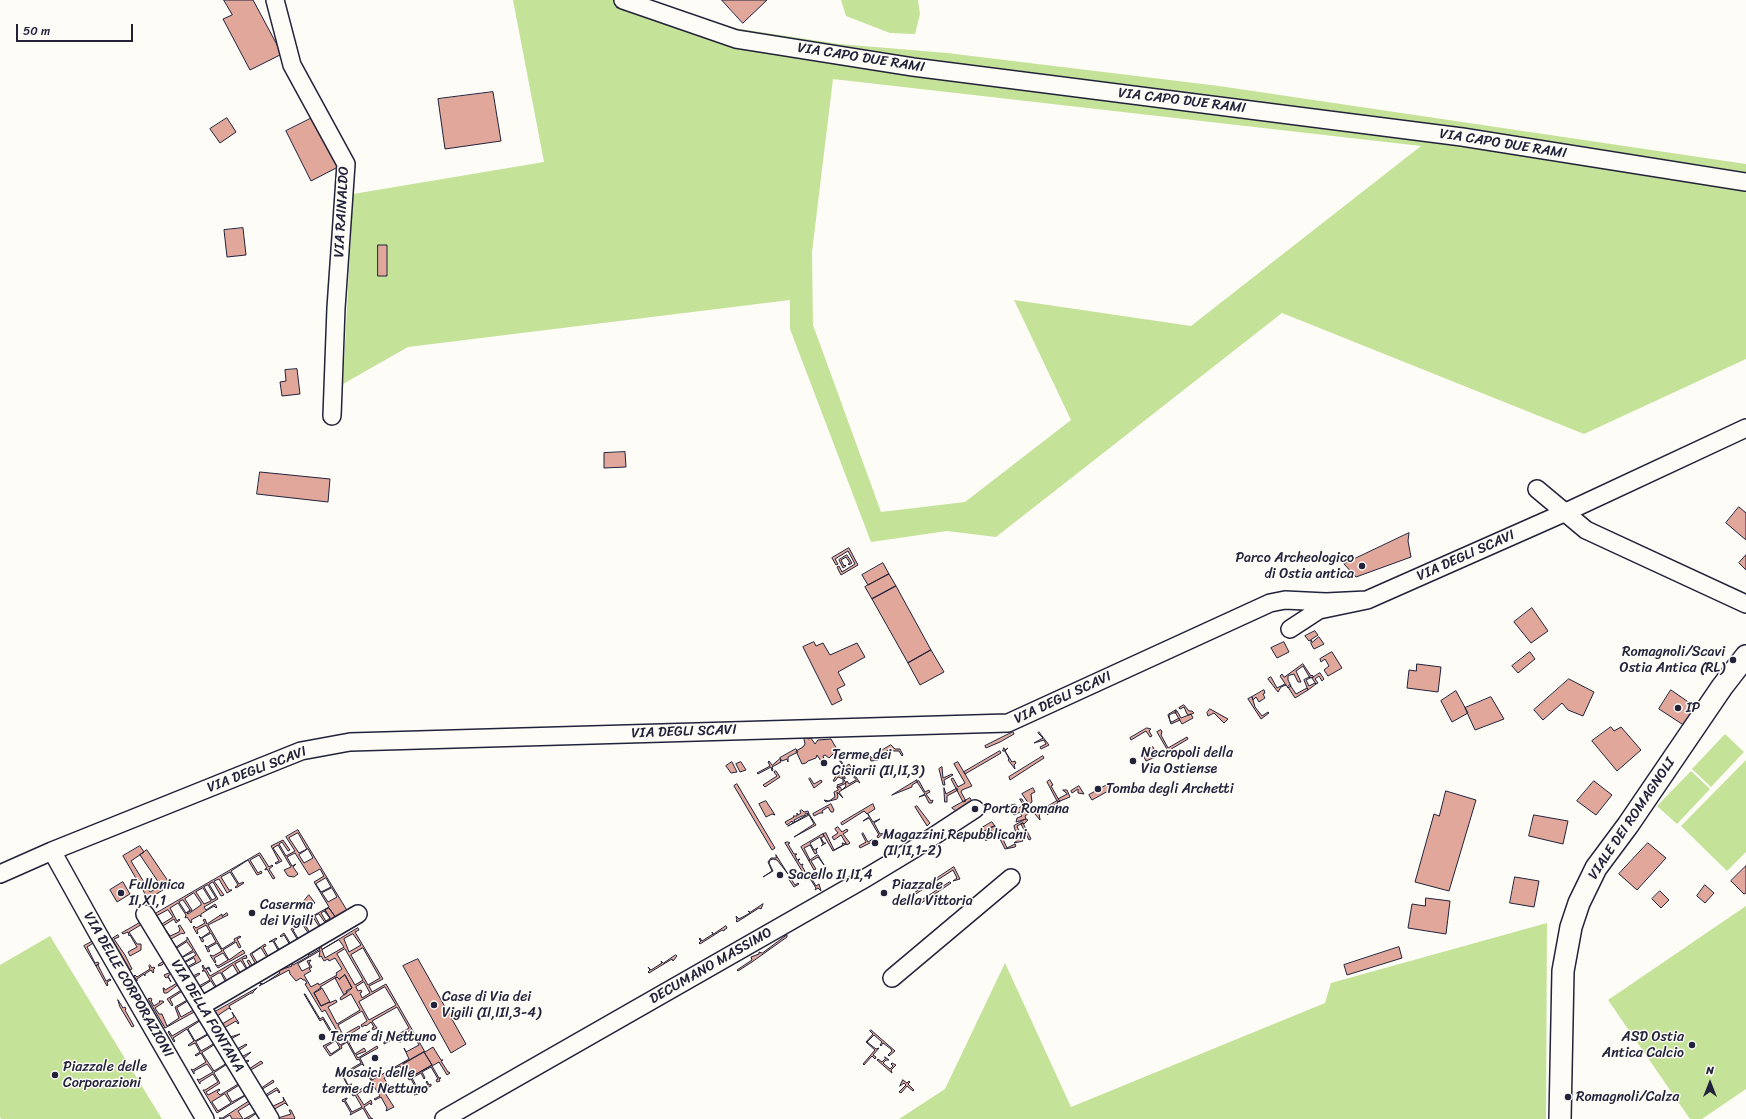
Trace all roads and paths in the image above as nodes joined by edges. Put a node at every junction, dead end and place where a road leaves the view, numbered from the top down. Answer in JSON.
{"nodes":[{"id":1,"x":275,"y":0,"type":"edge"},
{"id":2,"x":623,"y":0,"type":"edge"},
{"id":3,"x":1746,"y":182,"type":"edge"},
{"id":4,"x":332,"y":416,"type":"dead end"},
{"id":5,"x":1746,"y":428,"type":"edge"},
{"id":6,"x":1537,"y":489,"type":"dead end"},
{"id":7,"x":1566,"y":512,"type":"junction"},
{"id":8,"x":1367,"y":600,"type":"junction"},
{"id":9,"x":1746,"y":604,"type":"edge"},
{"id":10,"x":1290,"y":629,"type":"dead end"},
{"id":11,"x":1746,"y":656,"type":"edge"},
{"id":12,"x":975,"y":809,"type":"dead end"},
{"id":13,"x":52,"y":851,"type":"junction"},
{"id":14,"x":0,"y":874,"type":"edge"},
{"id":15,"x":1011,"y":878,"type":"dead end"},
{"id":16,"x":145,"y":914,"type":"dead end"},
{"id":17,"x":358,"y":914,"type":"dead end"},
{"id":18,"x":892,"y":978,"type":"dead end"},
{"id":19,"x":202,"y":1006,"type":"junction"},
{"id":20,"x":205,"y":1119,"type":"edge"},
{"id":21,"x":270,"y":1119,"type":"edge"},
{"id":22,"x":444,"y":1119,"type":"edge"},
{"id":23,"x":1560,"y":1119,"type":"edge"}],
"edges":[{"from":1,"to":4,"type":"street","name":"VIA RAINALDO"},
{"from":2,"to":3,"type":"street","name":"VIA CAPO DUE RAMI"},
{"from":5,"to":7,"type":"street","name":"VIA DEGLI SCAVI"},
{"from":6,"to":7,"type":"street"},
{"from":7,"to":8,"type":"street","name":"VIA DEGLI SCAVI"},
{"from":7,"to":9,"type":"street"},
{"from":8,"to":10,"type":"street","name":"VIA DEGLI SCAVI"},
{"from":8,"to":13,"type":"street","name":"VIA DEGLI SCAVI"},
{"from":11,"to":23,"type":"main road","name":"VIALE DEI ROMAGNOLI"},
{"from":12,"to":22,"type":"street","name":"DECUMANO MASSIMO"},
{"from":13,"to":14,"type":"street","name":"VIA DEGLI SCAVI"},
{"from":13,"to":20,"type":"street","name":"VIA DELLE CORPORAZIONI"},
{"from":15,"to":18,"type":"street"},
{"from":16,"to":19,"type":"street","name":"VIA DELLA FONTANA"},
{"from":17,"to":19,"type":"street"},
{"from":19,"to":21,"type":"street","name":"VIA DELLA FONTANA"}]}
